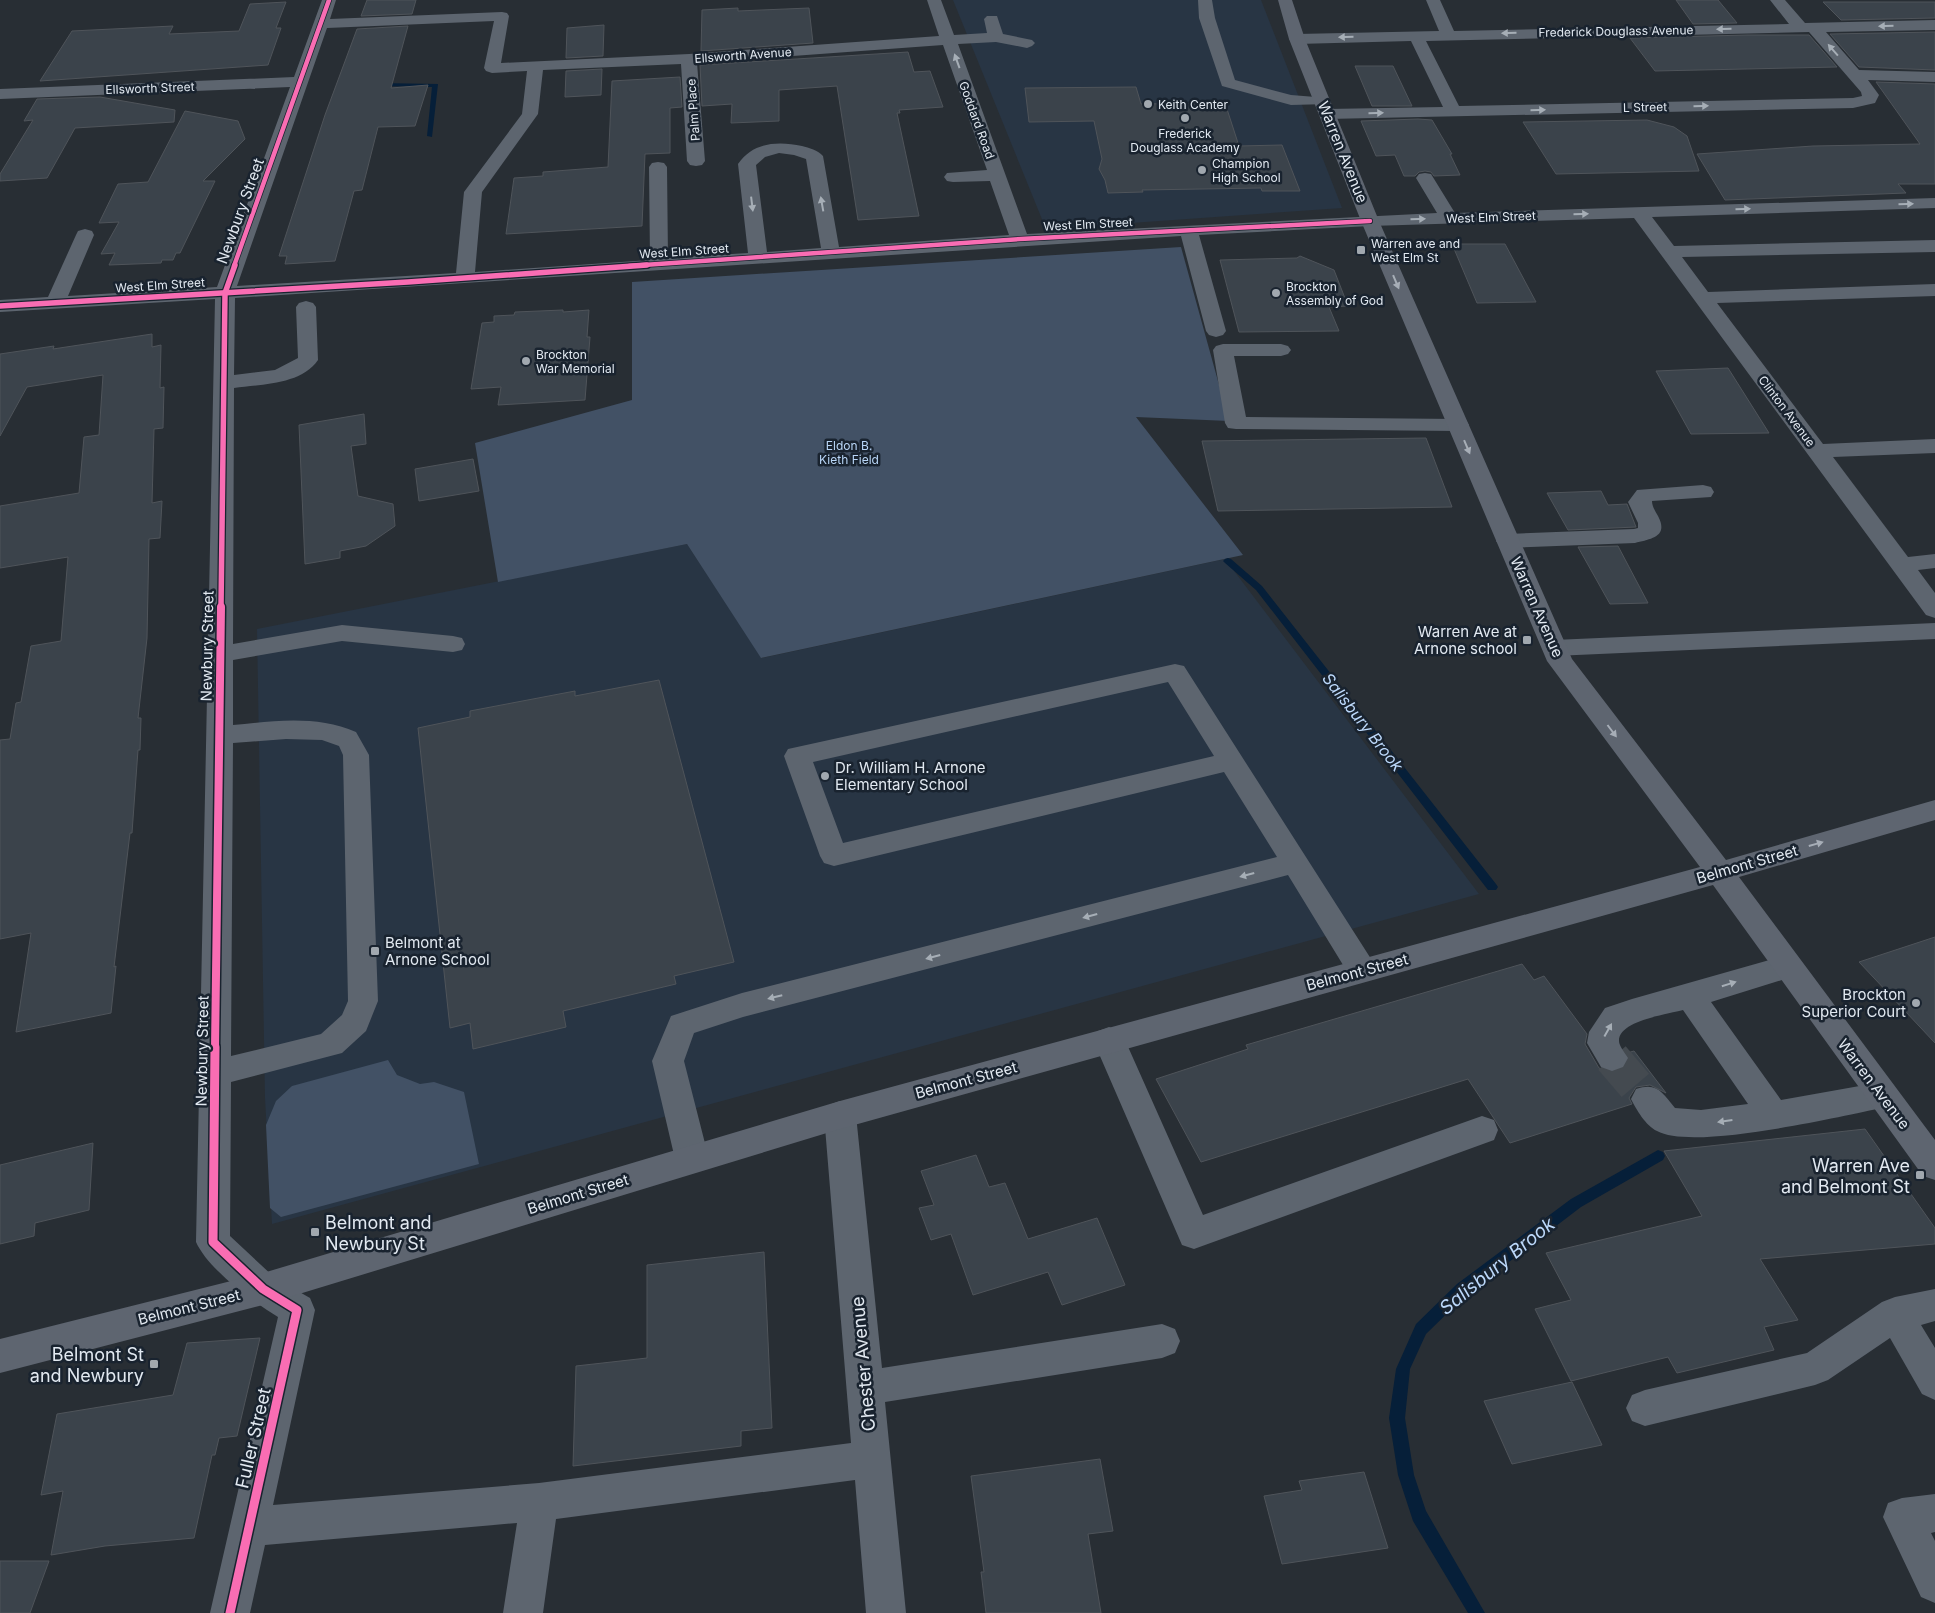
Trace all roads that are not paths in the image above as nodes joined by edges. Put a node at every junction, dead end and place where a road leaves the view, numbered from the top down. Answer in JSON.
{"nodes":[{"id":1,"x":329,"y":0,"type":"edge"},
{"id":2,"x":510,"y":0,"type":"edge"},
{"id":3,"x":934,"y":0,"type":"edge"},
{"id":4,"x":1204,"y":0,"type":"edge"},
{"id":5,"x":1285,"y":0,"type":"edge"},
{"id":6,"x":1433,"y":0,"type":"edge"},
{"id":7,"x":1777,"y":0,"type":"edge"},
{"id":8,"x":502,"y":16,"type":"junction"},
{"id":9,"x":992,"y":19,"type":"dead end"},
{"id":10,"x":322,"y":24,"type":"junction"},
{"id":11,"x":1935,"y":26,"type":"edge"},
{"id":12,"x":1807,"y":27,"type":"junction"},
{"id":13,"x":1448,"y":34,"type":"junction"},
{"id":14,"x":1416,"y":35,"type":"junction"},
{"id":15,"x":996,"y":37,"type":"junction"},
{"id":16,"x":1297,"y":38,"type":"junction"},
{"id":17,"x":949,"y":40,"type":"junction"},
{"id":18,"x":1027,"y":43,"type":"dead end"},
{"id":19,"x":689,"y":59,"type":"junction"},
{"id":20,"x":536,"y":66,"type":"junction"},
{"id":21,"x":1855,"y":75,"type":"junction"},
{"id":22,"x":1935,"y":77,"type":"edge"},
{"id":23,"x":300,"y":82,"type":"junction"},
{"id":24,"x":2,"y":97,"type":"edge"},
{"id":25,"x":1324,"y":107,"type":"junction"},
{"id":26,"x":1453,"y":111,"type":"junction"},
{"id":27,"x":696,"y":161,"type":"dead end"},
{"id":28,"x":658,"y":167,"type":"dead end"},
{"id":29,"x":997,"y":174,"type":"junction"},
{"id":30,"x":953,"y":177,"type":"dead end"},
{"id":31,"x":1425,"y":178,"type":"dead end"},
{"id":32,"x":1935,"y":203,"type":"edge"},
{"id":33,"x":1639,"y":212,"type":"junction"},
{"id":34,"x":1449,"y":218,"type":"junction"},
{"id":35,"x":1370,"y":221,"type":"junction"},
{"id":36,"x":1188,"y":230,"type":"junction"},
{"id":37,"x":85,"y":235,"type":"dead end"},
{"id":38,"x":1020,"y":239,"type":"junction"},
{"id":39,"x":1935,"y":246,"type":"edge"},
{"id":40,"x":831,"y":252,"type":"junction"},
{"id":41,"x":1668,"y":252,"type":"junction"},
{"id":42,"x":758,"y":258,"type":"junction"},
{"id":43,"x":659,"y":264,"type":"junction"},
{"id":44,"x":465,"y":278,"type":"junction"},
{"id":45,"x":1935,"y":290,"type":"edge"},
{"id":46,"x":225,"y":292,"type":"junction"},
{"id":47,"x":1702,"y":298,"type":"junction"},
{"id":48,"x":55,"y":303,"type":"junction"},
{"id":49,"x":0,"y":306,"type":"edge"},
{"id":50,"x":306,"y":308,"type":"dead end"},
{"id":51,"x":1216,"y":331,"type":"dead end"},
{"id":52,"x":1281,"y":350,"type":"dead end"},
{"id":53,"x":226,"y":382,"type":"junction"},
{"id":54,"x":1458,"y":425,"type":"junction"},
{"id":55,"x":1935,"y":446,"type":"edge"},
{"id":56,"x":1816,"y":451,"type":"junction"},
{"id":57,"x":1703,"y":492,"type":"dead end"},
{"id":58,"x":1508,"y":541,"type":"junction"},
{"id":59,"x":1935,"y":561,"type":"edge"},
{"id":60,"x":1901,"y":565,"type":"junction"},
{"id":61,"x":1935,"y":610,"type":"edge"},
{"id":62,"x":1935,"y":631,"type":"edge"},
{"id":63,"x":453,"y":644,"type":"dead end"},
{"id":64,"x":1554,"y":648,"type":"junction"},
{"id":65,"x":221,"y":654,"type":"junction"},
{"id":66,"x":220,"y":735,"type":"junction"},
{"id":67,"x":1231,"y":761,"type":"junction"},
{"id":68,"x":1935,"y":810,"type":"edge"},
{"id":69,"x":1294,"y":862,"type":"junction"},
{"id":70,"x":1719,"y":872,"type":"junction"},
{"id":71,"x":1787,"y":967,"type":"junction"},
{"id":72,"x":1362,"y":970,"type":"junction"},
{"id":73,"x":1690,"y":996,"type":"junction"},
{"id":74,"x":1109,"y":1040,"type":"junction"},
{"id":75,"x":1612,"y":1058,"type":"tunnel mouth"},
{"id":76,"x":215,"y":1073,"type":"junction"},
{"id":77,"x":1882,"y":1095,"type":"junction"},
{"id":78,"x":1647,"y":1099,"type":"tunnel mouth"},
{"id":79,"x":840,"y":1115,"type":"junction"},
{"id":80,"x":1773,"y":1115,"type":"junction"},
{"id":81,"x":1482,"y":1130,"type":"dead end"},
{"id":82,"x":692,"y":1160,"type":"junction"},
{"id":83,"x":1935,"y":1166,"type":"edge"},
{"id":84,"x":263,"y":1289,"type":"junction"},
{"id":85,"x":1935,"y":1305,"type":"edge"},
{"id":86,"x":1895,"y":1314,"type":"junction"},
{"id":87,"x":1162,"y":1341,"type":"dead end"},
{"id":88,"x":0,"y":1356,"type":"edge"},
{"id":89,"x":1935,"y":1382,"type":"edge"},
{"id":90,"x":865,"y":1388,"type":"junction"},
{"id":91,"x":1645,"y":1408,"type":"dead end"},
{"id":92,"x":872,"y":1459,"type":"junction"},
{"id":93,"x":539,"y":1502,"type":"junction"},
{"id":94,"x":1935,"y":1513,"type":"edge"},
{"id":95,"x":249,"y":1527,"type":"junction"},
{"id":96,"x":1935,"y":1583,"type":"edge"},
{"id":97,"x":230,"y":1613,"type":"edge"},
{"id":98,"x":523,"y":1613,"type":"edge"},
{"id":99,"x":886,"y":1613,"type":"edge"}],
"edges":[{"from":1,"to":10,"type":"street","name":"Newbury Street"},
{"from":2,"to":8,"type":"street"},
{"from":3,"to":17,"type":"street","name":"Goddard Road"},
{"from":4,"to":25,"type":"street","name":"L Street"},
{"from":5,"to":16,"type":"main road","name":"Warren Avenue"},
{"from":6,"to":13,"type":"street"},
{"from":7,"to":12,"type":"street","name":"L Street"},
{"from":8,"to":10,"type":"street"},
{"from":8,"to":20,"type":"street","name":"Ellsworth Avenue"},
{"from":9,"to":15,"type":"street"},
{"from":10,"to":23,"type":"street","name":"Newbury Street"},
{"from":11,"to":12,"type":"street","name":"Frederick Douglass Avenue","one_way":true},
{"from":12,"to":13,"type":"street","name":"Frederick Douglass Avenue","one_way":true},
{"from":21,"to":12,"type":"street","name":"L Street","one_way":true},
{"from":13,"to":14,"type":"street","name":"Frederick Douglass Avenue"},
{"from":14,"to":16,"type":"street","name":"Frederick Douglass Avenue","one_way":true},
{"from":14,"to":26,"type":"street"},
{"from":15,"to":17,"type":"street","name":"Ellsworth Avenue"},
{"from":15,"to":18,"type":"street","name":"Ellsworth Avenue"},
{"from":16,"to":25,"type":"main road","name":"Warren Avenue"},
{"from":17,"to":19,"type":"street","name":"Ellsworth Avenue"},
{"from":29,"to":17,"type":"street","name":"Goddard Road","one_way":true},
{"from":19,"to":20,"type":"street","name":"Ellsworth Avenue"},
{"from":19,"to":27,"type":"street","name":"Palm Place"},
{"from":20,"to":44,"type":"street"},
{"from":21,"to":22,"type":"street"},
{"from":26,"to":21,"type":"street","name":"L Street","one_way":true},
{"from":23,"to":24,"type":"street","name":"Ellsworth Street"},
{"from":23,"to":46,"type":"street","name":"Newbury Street"},
{"from":25,"to":26,"type":"street","name":"L Street","one_way":true},
{"from":25,"to":35,"type":"main road","name":"Warren Avenue"},
{"from":28,"to":43,"type":"street"},
{"from":29,"to":30,"type":"street"},
{"from":29,"to":38,"type":"street","name":"Goddard Road"},
{"from":31,"to":34,"type":"street"},
{"from":33,"to":32,"type":"street","name":"West Elm Street","one_way":true},
{"from":34,"to":33,"type":"street","name":"West Elm Street","one_way":true},
{"from":33,"to":41,"type":"street","name":"Clinton Avenue"},
{"from":35,"to":34,"type":"street","name":"West Elm Street","one_way":true},
{"from":35,"to":36,"type":"street","name":"West Elm Street"},
{"from":35,"to":54,"type":"main road","name":"Warren Avenue","one_way":true},
{"from":36,"to":38,"type":"street","name":"West Elm Street"},
{"from":36,"to":51,"type":"street"},
{"from":37,"to":48,"type":"street"},
{"from":38,"to":40,"type":"street","name":"West Elm Street"},
{"from":39,"to":41,"type":"street"},
{"from":40,"to":42,"type":"street","name":"West Elm Street"},
{"from":40,"to":42,"type":"street","one_way":true},
{"from":41,"to":47,"type":"street","name":"Clinton Avenue"},
{"from":42,"to":43,"type":"street","name":"West Elm Street"},
{"from":43,"to":44,"type":"street","name":"West Elm Street"},
{"from":44,"to":46,"type":"street","name":"West Elm Street"},
{"from":45,"to":47,"type":"street"},
{"from":46,"to":48,"type":"street","name":"West Elm Street"},
{"from":46,"to":53,"type":"street","name":"Newbury Street"},
{"from":47,"to":56,"type":"street","name":"Clinton Avenue"},
{"from":48,"to":49,"type":"street","name":"West Elm Street"},
{"from":50,"to":53,"type":"street"},
{"from":52,"to":54,"type":"street"},
{"from":53,"to":65,"type":"street","name":"Newbury Street"},
{"from":54,"to":58,"type":"main road","name":"Warren Avenue","one_way":true},
{"from":55,"to":56,"type":"street"},
{"from":56,"to":60,"type":"street","name":"Clinton Avenue"},
{"from":57,"to":58,"type":"street"},
{"from":58,"to":64,"type":"main road","name":"Warren Avenue"},
{"from":59,"to":60,"type":"street"},
{"from":60,"to":61,"type":"street","name":"Clinton Avenue"},
{"from":62,"to":64,"type":"street"},
{"from":63,"to":65,"type":"street"},
{"from":64,"to":70,"type":"main road","name":"Warren Avenue","one_way":true},
{"from":65,"to":66,"type":"street","name":"Newbury Street"},
{"from":66,"to":76,"type":"street","name":"Newbury Street"},
{"from":66,"to":76,"type":"street"},
{"from":67,"to":67,"type":"street"},
{"from":67,"to":69,"type":"street"},
{"from":70,"to":68,"type":"main road","name":"Belmont Street","one_way":true},
{"from":69,"to":72,"type":"street"},
{"from":69,"to":82,"type":"street","one_way":true},
{"from":70,"to":71,"type":"main road","name":"Warren Avenue"},
{"from":70,"to":72,"type":"main road","name":"Belmont Street"},
{"from":73,"to":71,"type":"street","one_way":true},
{"from":71,"to":77,"type":"main road","name":"Warren Avenue"},
{"from":72,"to":74,"type":"main road","name":"Belmont Street"},
{"from":75,"to":73,"type":"street","one_way":true},
{"from":73,"to":80,"type":"street"},
{"from":74,"to":79,"type":"main road","name":"Belmont Street"},
{"from":74,"to":81,"type":"street"},
{"from":76,"to":84,"type":"street","name":"Newbury Street"},
{"from":77,"to":80,"type":"street"},
{"from":77,"to":83,"type":"main road","name":"Warren Avenue"},
{"from":80,"to":78,"type":"street","one_way":true},
{"from":79,"to":82,"type":"main road","name":"Belmont Street"},
{"from":79,"to":90,"type":"street","name":"Chester Avenue"},
{"from":82,"to":84,"type":"main road","name":"Belmont Street"},
{"from":84,"to":88,"type":"main road","name":"Belmont Street"},
{"from":84,"to":95,"type":"street","name":"Fuller Street"},
{"from":85,"to":86,"type":"street"},
{"from":86,"to":89,"type":"street"},
{"from":86,"to":91,"type":"street"},
{"from":87,"to":90,"type":"street"},
{"from":90,"to":92,"type":"street","name":"Chester Avenue"},
{"from":92,"to":93,"type":"street"},
{"from":92,"to":99,"type":"street","name":"Chester Avenue"},
{"from":93,"to":95,"type":"street"},
{"from":93,"to":98,"type":"street"},
{"from":94,"to":96,"type":"street"},
{"from":95,"to":97,"type":"street","name":"Fuller Street"}]}
